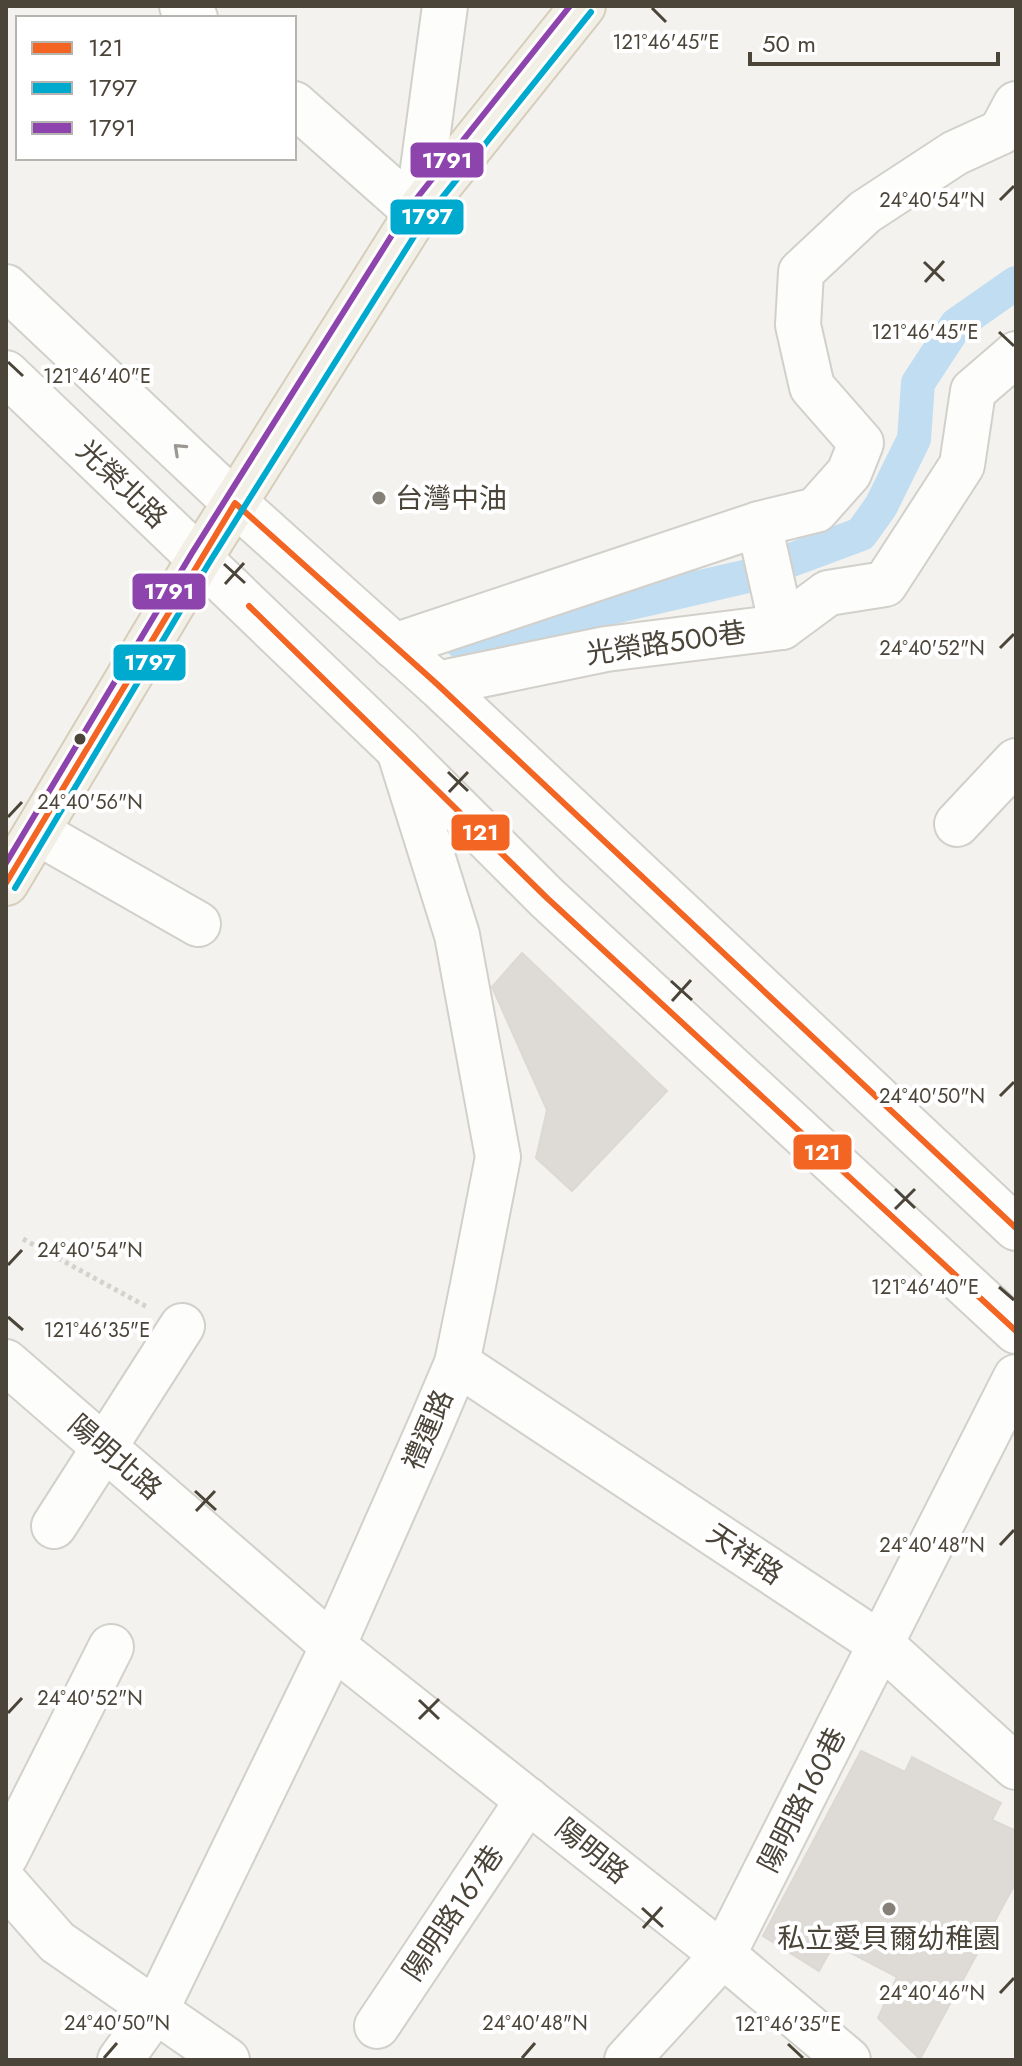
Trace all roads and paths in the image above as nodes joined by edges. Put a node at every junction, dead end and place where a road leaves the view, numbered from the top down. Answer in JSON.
{"nodes":[{"id":1,"x":445,"y":6,"type":"edge"},
{"id":2,"x":583,"y":6,"type":"edge"},
{"id":3,"x":1016,"y":104,"type":"edge"},
{"id":4,"x":296,"y":106,"type":"edge"},
{"id":5,"x":417,"y":213,"type":"junction"},
{"id":6,"x":6,"y":287,"type":"edge"},
{"id":7,"x":1016,"y":354,"type":"edge"},
{"id":8,"x":6,"y":373,"type":"edge"},
{"id":9,"x":235,"y":503,"type":"junction"},
{"id":10,"x":759,"y":524,"type":"junction"},
{"id":11,"x":200,"y":558,"type":"junction"},
{"id":12,"x":782,"y":627,"type":"junction"},
{"id":13,"x":394,"y":646,"type":"junction"},
{"id":14,"x":437,"y":684,"type":"junction"},
{"id":15,"x":399,"y":750,"type":"junction"},
{"id":16,"x":1016,"y":761,"type":"edge"},
{"id":17,"x":957,"y":824,"type":"dead end"},
{"id":18,"x":37,"y":832,"type":"junction"},
{"id":19,"x":6,"y":883,"type":"edge"},
{"id":20,"x":198,"y":924,"type":"dead end"},
{"id":21,"x":1016,"y":1228,"type":"edge"},
{"id":22,"x":23,"y":1239,"type":"dead end"},
{"id":23,"x":182,"y":1326,"type":"joint"},
{"id":24,"x":1016,"y":1331,"type":"edge"},
{"id":25,"x":6,"y":1362,"type":"edge"},
{"id":26,"x":457,"y":1363,"type":"junction"},
{"id":27,"x":1016,"y":1377,"type":"edge"},
{"id":28,"x":103,"y":1447,"type":"junction"},
{"id":29,"x":54,"y":1526,"type":"dead end"},
{"id":30,"x":882,"y":1645,"type":"junction"},
{"id":31,"x":333,"y":1646,"type":"junction"},
{"id":32,"x":111,"y":1647,"type":"dead end"},
{"id":33,"x":1016,"y":1767,"type":"edge"},
{"id":34,"x":528,"y":1800,"type":"junction"},
{"id":35,"x":6,"y":1855,"type":"edge"},
{"id":36,"x":6,"y":1884,"type":"edge"},
{"id":37,"x":723,"y":1955,"type":"junction"},
{"id":38,"x":156,"y":2010,"type":"junction"},
{"id":39,"x":377,"y":2026,"type":"dead end"},
{"id":40,"x":120,"y":2060,"type":"edge"},
{"id":41,"x":227,"y":2060,"type":"edge"},
{"id":42,"x":627,"y":2060,"type":"edge"},
{"id":43,"x":848,"y":2060,"type":"edge"}],
"edges":[{"from":1,"to":5,"type":"street"},
{"from":2,"to":5,"type":"main road"},
{"from":3,"to":10,"type":"street"},
{"from":4,"to":5,"type":"street"},
{"from":5,"to":9,"type":"main road"},
{"from":9,"to":6,"type":"street","one_way":true},
{"from":7,"to":12,"type":"street","name":"光榮路500巷"},
{"from":8,"to":11,"type":"street","name":"光榮北路"},
{"from":9,"to":11,"type":"main road"},
{"from":9,"to":13,"type":"street"},
{"from":10,"to":12,"type":"street"},
{"from":10,"to":13,"type":"street"},
{"from":11,"to":15,"type":"street","name":"光榮北路"},
{"from":11,"to":18,"type":"main road"},
{"from":12,"to":14,"type":"street","name":"光榮路500巷"},
{"from":13,"to":14,"type":"street"},
{"from":14,"to":21,"type":"street"},
{"from":15,"to":24,"type":"street","name":"光榮北路"},
{"from":15,"to":26,"type":"street","name":"禮運路"},
{"from":16,"to":17,"type":"street"},
{"from":18,"to":19,"type":"main road"},
{"from":18,"to":20,"type":"street"},
{"from":22,"to":23,"type":"path"},
{"from":23,"to":28,"type":"street"},
{"from":25,"to":28,"type":"street","name":"陽明北路"},
{"from":26,"to":30,"type":"street","name":"天祥路"},
{"from":26,"to":31,"type":"street","name":"禮運路"},
{"from":27,"to":30,"type":"street","name":"陽明路160巷"},
{"from":28,"to":29,"type":"street"},
{"from":28,"to":31,"type":"street","name":"陽明北路"},
{"from":30,"to":33,"type":"street","name":"天祥路"},
{"from":30,"to":37,"type":"street","name":"陽明路160巷"},
{"from":31,"to":34,"type":"street","name":"陽明路"},
{"from":31,"to":38,"type":"street","name":"禮運路"},
{"from":32,"to":35,"type":"street"},
{"from":34,"to":37,"type":"street","name":"陽明路"},
{"from":34,"to":39,"type":"street","name":"陽明路167巷"},
{"from":36,"to":38,"type":"street"},
{"from":37,"to":42,"type":"street","name":"陽明路160巷"},
{"from":37,"to":43,"type":"street","name":"陽明路"},
{"from":38,"to":40,"type":"street","name":"禮運路"},
{"from":38,"to":41,"type":"street"}]}
